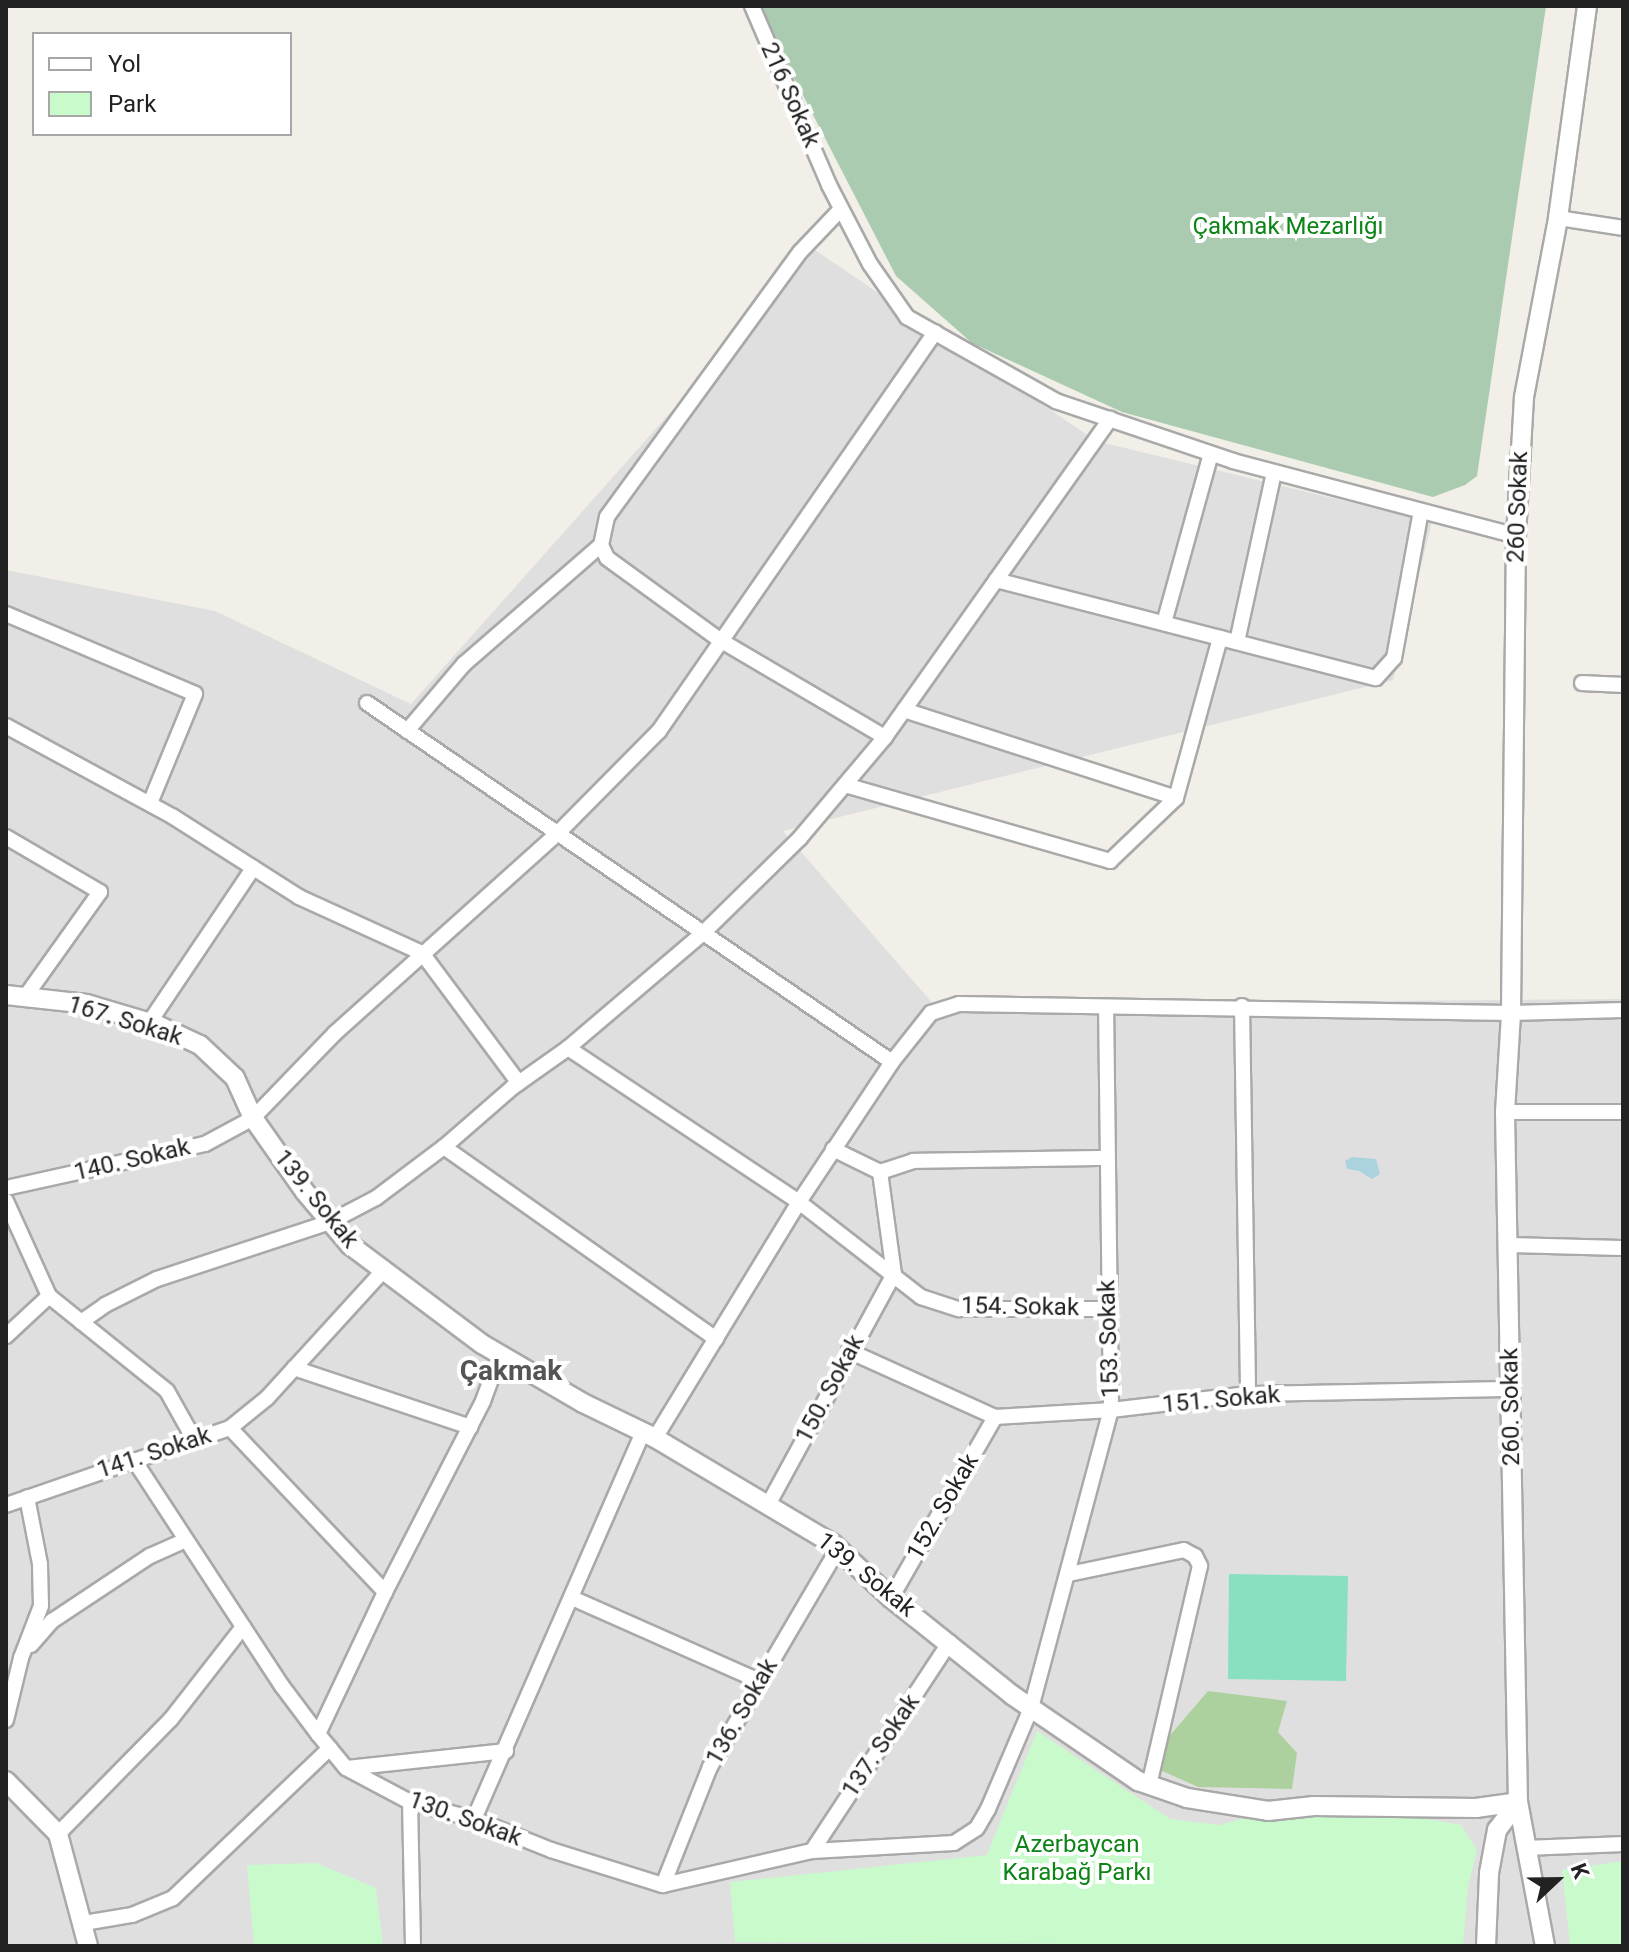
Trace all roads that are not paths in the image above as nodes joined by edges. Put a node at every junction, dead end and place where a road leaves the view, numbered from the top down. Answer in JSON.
{"nodes":[{"id":1,"x":752,"y":6,"type":"edge"},
{"id":2,"x":1587,"y":6,"type":"edge"},
{"id":3,"x":841,"y":209,"type":"junction"},
{"id":4,"x":1558,"y":218,"type":"junction"},
{"id":5,"x":1623,"y":228,"type":"edge"},
{"id":6,"x":935,"y":332,"type":"junction"},
{"id":7,"x":1110,"y":419,"type":"junction"},
{"id":8,"x":1211,"y":454,"type":"junction"},
{"id":9,"x":1274,"y":472,"type":"junction"},
{"id":10,"x":1421,"y":511,"type":"junction"},
{"id":11,"x":1516,"y":536,"type":"junction"},
{"id":12,"x":601,"y":545,"type":"junction"},
{"id":13,"x":996,"y":580,"type":"junction"},
{"id":14,"x":6,"y":614,"type":"edge"},
{"id":15,"x":1164,"y":623,"type":"junction"},
{"id":16,"x":1220,"y":638,"type":"junction"},
{"id":17,"x":720,"y":640,"type":"junction"},
{"id":18,"x":1237,"y":642,"type":"junction"},
{"id":19,"x":1582,"y":683,"type":"dead end"},
{"id":20,"x":1623,"y":685,"type":"edge"},
{"id":21,"x":367,"y":703,"type":"dead end"},
{"id":22,"x":904,"y":710,"type":"junction"},
{"id":23,"x":6,"y":726,"type":"edge"},
{"id":24,"x":407,"y":731,"type":"junction"},
{"id":25,"x":885,"y":737,"type":"junction"},
{"id":26,"x":845,"y":785,"type":"junction"},
{"id":27,"x":1176,"y":798,"type":"junction"},
{"id":28,"x":150,"y":803,"type":"junction"},
{"id":29,"x":556,"y":835,"type":"junction"},
{"id":30,"x":6,"y":837,"type":"edge"},
{"id":31,"x":253,"y":868,"type":"junction"},
{"id":32,"x":702,"y":934,"type":"junction"},
{"id":33,"x":422,"y":953,"type":"junction"},
{"id":34,"x":6,"y":995,"type":"edge"},
{"id":35,"x":25,"y":997,"type":"junction"},
{"id":36,"x":1242,"y":1006,"type":"junction"},
{"id":37,"x":1106,"y":1007,"type":"junction"},
{"id":38,"x":1623,"y":1010,"type":"edge"},
{"id":39,"x":1511,"y":1013,"type":"junction"},
{"id":40,"x":149,"y":1023,"type":"junction"},
{"id":41,"x":568,"y":1048,"type":"junction"},
{"id":42,"x":892,"y":1062,"type":"junction"},
{"id":43,"x":519,"y":1083,"type":"junction"},
{"id":44,"x":1505,"y":1112,"type":"junction"},
{"id":45,"x":1623,"y":1112,"type":"edge"},
{"id":46,"x":253,"y":1118,"type":"junction"},
{"id":47,"x":444,"y":1147,"type":"junction"},
{"id":48,"x":833,"y":1149,"type":"junction"},
{"id":49,"x":1107,"y":1158,"type":"junction"},
{"id":50,"x":880,"y":1172,"type":"junction"},
{"id":51,"x":6,"y":1188,"type":"edge"},
{"id":52,"x":6,"y":1201,"type":"edge"},
{"id":53,"x":799,"y":1202,"type":"junction"},
{"id":54,"x":330,"y":1222,"type":"junction"},
{"id":55,"x":1508,"y":1245,"type":"junction"},
{"id":56,"x":1623,"y":1248,"type":"edge"},
{"id":57,"x":384,"y":1270,"type":"junction"},
{"id":58,"x":894,"y":1274,"type":"junction"},
{"id":59,"x":49,"y":1296,"type":"junction"},
{"id":60,"x":1107,"y":1309,"type":"junction"},
{"id":61,"x":81,"y":1322,"type":"junction"},
{"id":62,"x":6,"y":1336,"type":"edge"},
{"id":63,"x":716,"y":1339,"type":"junction"},
{"id":64,"x":849,"y":1351,"type":"junction"},
{"id":65,"x":500,"y":1355,"type":"junction"},
{"id":66,"x":294,"y":1368,"type":"junction"},
{"id":67,"x":1510,"y":1389,"type":"junction"},
{"id":68,"x":1248,"y":1394,"type":"junction"},
{"id":69,"x":1111,"y":1410,"type":"junction"},
{"id":70,"x":995,"y":1417,"type":"junction"},
{"id":71,"x":470,"y":1427,"type":"junction"},
{"id":72,"x":230,"y":1428,"type":"junction"},
{"id":73,"x":649,"y":1435,"type":"junction"},
{"id":74,"x":195,"y":1441,"type":"junction"},
{"id":75,"x":134,"y":1460,"type":"junction"},
{"id":76,"x":27,"y":1497,"type":"junction"},
{"id":77,"x":6,"y":1505,"type":"edge"},
{"id":78,"x":768,"y":1505,"type":"junction"},
{"id":79,"x":186,"y":1540,"type":"junction"},
{"id":80,"x":838,"y":1549,"type":"junction"},
{"id":81,"x":1069,"y":1574,"type":"junction"},
{"id":82,"x":385,"y":1592,"type":"junction"},
{"id":83,"x":572,"y":1598,"type":"junction"},
{"id":84,"x":891,"y":1598,"type":"junction"},
{"id":85,"x":243,"y":1627,"type":"junction"},
{"id":86,"x":950,"y":1642,"type":"junction"},
{"id":87,"x":21,"y":1658,"type":"junction"},
{"id":88,"x":759,"y":1681,"type":"junction"},
{"id":89,"x":1031,"y":1708,"type":"junction"},
{"id":90,"x":6,"y":1720,"type":"edge"},
{"id":91,"x":318,"y":1734,"type":"junction"},
{"id":92,"x":330,"y":1748,"type":"junction"},
{"id":93,"x":506,"y":1751,"type":"junction"},
{"id":94,"x":346,"y":1768,"type":"junction"},
{"id":95,"x":6,"y":1781,"type":"edge"},
{"id":96,"x":1149,"y":1785,"type":"junction"},
{"id":97,"x":410,"y":1802,"type":"junction"},
{"id":98,"x":1518,"y":1802,"type":"junction"},
{"id":99,"x":474,"y":1819,"type":"junction"},
{"id":100,"x":58,"y":1834,"type":"junction"},
{"id":101,"x":1623,"y":1844,"type":"edge"},
{"id":102,"x":1526,"y":1848,"type":"junction"},
{"id":103,"x":812,"y":1851,"type":"junction"},
{"id":104,"x":663,"y":1885,"type":"junction"},
{"id":105,"x":84,"y":1923,"type":"junction"},
{"id":106,"x":88,"y":1946,"type":"edge"},
{"id":107,"x":413,"y":1946,"type":"edge"},
{"id":108,"x":1486,"y":1946,"type":"edge"},
{"id":109,"x":1545,"y":1946,"type":"edge"}],
"edges":[{"from":1,"to":3,"type":"street","name":"216 Sokak"},
{"from":2,"to":4,"type":"street","name":"260 Sokak"},
{"from":3,"to":6,"type":"street","name":"216 Sokak"},
{"from":3,"to":12,"type":"street"},
{"from":4,"to":5,"type":"street"},
{"from":4,"to":11,"type":"street","name":"260 Sokak"},
{"from":6,"to":7,"type":"street","name":"216 Sokak"},
{"from":6,"to":17,"type":"street","name":"140. Sokak"},
{"from":7,"to":8,"type":"street","name":"216 Sokak"},
{"from":7,"to":13,"type":"street"},
{"from":8,"to":9,"type":"street","name":"216 Sokak"},
{"from":8,"to":15,"type":"street"},
{"from":9,"to":10,"type":"street","name":"216 Sokak"},
{"from":9,"to":18,"type":"street"},
{"from":10,"to":11,"type":"street","name":"216 Sokak"},
{"from":10,"to":18,"type":"street"},
{"from":11,"to":39,"type":"street","name":"260 Sokak"},
{"from":12,"to":17,"type":"street"},
{"from":12,"to":24,"type":"street"},
{"from":13,"to":15,"type":"street"},
{"from":13,"to":22,"type":"street"},
{"from":14,"to":28,"type":"street"},
{"from":15,"to":16,"type":"street"},
{"from":16,"to":18,"type":"street"},
{"from":16,"to":27,"type":"street"},
{"from":17,"to":25,"type":"street"},
{"from":17,"to":29,"type":"street","name":"140. Sokak"},
{"from":19,"to":20,"type":"street"},
{"from":21,"to":24,"type":"street"},
{"from":22,"to":25,"type":"street"},
{"from":22,"to":27,"type":"street"},
{"from":23,"to":28,"type":"street"},
{"from":24,"to":29,"type":"street"},
{"from":25,"to":26,"type":"street"},
{"from":26,"to":27,"type":"street"},
{"from":26,"to":32,"type":"street"},
{"from":28,"to":31,"type":"street"},
{"from":29,"to":32,"type":"street"},
{"from":29,"to":33,"type":"street","name":"140. Sokak"},
{"from":30,"to":35,"type":"street"},
{"from":31,"to":33,"type":"street"},
{"from":31,"to":40,"type":"street"},
{"from":32,"to":41,"type":"street"},
{"from":32,"to":42,"type":"street"},
{"from":33,"to":43,"type":"street"},
{"from":33,"to":46,"type":"street","name":"140. Sokak"},
{"from":34,"to":35,"type":"street","name":"167. Sokak"},
{"from":35,"to":40,"type":"street","name":"167. Sokak"},
{"from":36,"to":37,"type":"street"},
{"from":36,"to":39,"type":"street"},
{"from":36,"to":68,"type":"street"},
{"from":37,"to":42,"type":"street"},
{"from":37,"to":49,"type":"street","name":"153. Sokak"},
{"from":38,"to":39,"type":"street"},
{"from":39,"to":44,"type":"street","name":"260. Sokak"},
{"from":40,"to":46,"type":"street","name":"167. Sokak"},
{"from":41,"to":43,"type":"street"},
{"from":41,"to":53,"type":"street","name":"154. Sokak"},
{"from":42,"to":48,"type":"street"},
{"from":43,"to":47,"type":"street"},
{"from":44,"to":45,"type":"street"},
{"from":44,"to":55,"type":"street","name":"260. Sokak"},
{"from":46,"to":51,"type":"street","name":"140. Sokak"},
{"from":46,"to":54,"type":"street","name":"139. Sokak"},
{"from":47,"to":54,"type":"street"},
{"from":47,"to":63,"type":"street"},
{"from":48,"to":50,"type":"street"},
{"from":48,"to":53,"type":"street"},
{"from":49,"to":50,"type":"street"},
{"from":49,"to":60,"type":"street","name":"153. Sokak"},
{"from":50,"to":58,"type":"street"},
{"from":52,"to":59,"type":"street"},
{"from":53,"to":58,"type":"street","name":"154. Sokak"},
{"from":53,"to":63,"type":"street"},
{"from":54,"to":57,"type":"street","name":"139. Sokak"},
{"from":54,"to":61,"type":"street"},
{"from":55,"to":56,"type":"street"},
{"from":55,"to":67,"type":"street","name":"260. Sokak"},
{"from":57,"to":65,"type":"street","name":"139. Sokak"},
{"from":57,"to":66,"type":"street","name":"141. Sokak"},
{"from":58,"to":60,"type":"street","name":"154. Sokak"},
{"from":58,"to":64,"type":"street","name":"150. Sokak"},
{"from":59,"to":61,"type":"street"},
{"from":59,"to":62,"type":"street"},
{"from":60,"to":69,"type":"street","name":"153. Sokak"},
{"from":61,"to":74,"type":"street"},
{"from":63,"to":73,"type":"street"},
{"from":64,"to":70,"type":"street","name":"151. Sokak"},
{"from":64,"to":78,"type":"street","name":"150. Sokak"},
{"from":65,"to":71,"type":"street"},
{"from":65,"to":73,"type":"street","name":"139. Sokak"},
{"from":66,"to":71,"type":"street"},
{"from":66,"to":72,"type":"street","name":"141. Sokak"},
{"from":67,"to":68,"type":"street","name":"151. Sokak"},
{"from":67,"to":98,"type":"street","name":"260. Sokak"},
{"from":68,"to":69,"type":"street","name":"151. Sokak"},
{"from":69,"to":70,"type":"street","name":"151. Sokak"},
{"from":69,"to":81,"type":"street","name":"153. Sokak"},
{"from":70,"to":84,"type":"street","name":"152. Sokak"},
{"from":71,"to":82,"type":"street"},
{"from":72,"to":74,"type":"street","name":"141. Sokak"},
{"from":72,"to":82,"type":"street"},
{"from":73,"to":78,"type":"street","name":"139. Sokak"},
{"from":73,"to":83,"type":"street"},
{"from":74,"to":75,"type":"street","name":"141. Sokak"},
{"from":75,"to":76,"type":"street","name":"141. Sokak"},
{"from":75,"to":79,"type":"street","name":"130. Sokak"},
{"from":76,"to":77,"type":"street","name":"141. Sokak"},
{"from":76,"to":87,"type":"street"},
{"from":78,"to":80,"type":"street","name":"139. Sokak"},
{"from":79,"to":85,"type":"street","name":"130. Sokak"},
{"from":79,"to":87,"type":"street"},
{"from":80,"to":84,"type":"street","name":"139. Sokak"},
{"from":80,"to":88,"type":"street","name":"136. Sokak"},
{"from":81,"to":89,"type":"street","name":"153. Sokak"},
{"from":81,"to":96,"type":"street"},
{"from":82,"to":91,"type":"street"},
{"from":83,"to":88,"type":"street"},
{"from":83,"to":93,"type":"street"},
{"from":84,"to":86,"type":"street","name":"139. Sokak"},
{"from":85,"to":91,"type":"street","name":"130. Sokak"},
{"from":85,"to":100,"type":"street"},
{"from":86,"to":89,"type":"street","name":"139. Sokak"},
{"from":86,"to":103,"type":"street","name":"137. Sokak"},
{"from":87,"to":90,"type":"street"},
{"from":88,"to":104,"type":"street","name":"136. Sokak"},
{"from":89,"to":96,"type":"street","name":"139. Sokak"},
{"from":89,"to":103,"type":"street","name":"153. Sokak"},
{"from":91,"to":92,"type":"street","name":"130. Sokak"},
{"from":92,"to":94,"type":"street","name":"130. Sokak"},
{"from":92,"to":105,"type":"street"},
{"from":93,"to":94,"type":"street"},
{"from":93,"to":99,"type":"street"},
{"from":94,"to":97,"type":"street","name":"130. Sokak"},
{"from":95,"to":100,"type":"street"},
{"from":96,"to":98,"type":"street","name":"139. Sokak"},
{"from":97,"to":99,"type":"street","name":"130. Sokak"},
{"from":97,"to":107,"type":"street"},
{"from":98,"to":102,"type":"street","name":"260. Sokak"},
{"from":98,"to":108,"type":"street"},
{"from":99,"to":104,"type":"street","name":"130. Sokak"},
{"from":100,"to":105,"type":"street"},
{"from":101,"to":102,"type":"street"},
{"from":102,"to":109,"type":"street","name":"260. Sokak"},
{"from":103,"to":104,"type":"street"},
{"from":105,"to":106,"type":"street"}]}
